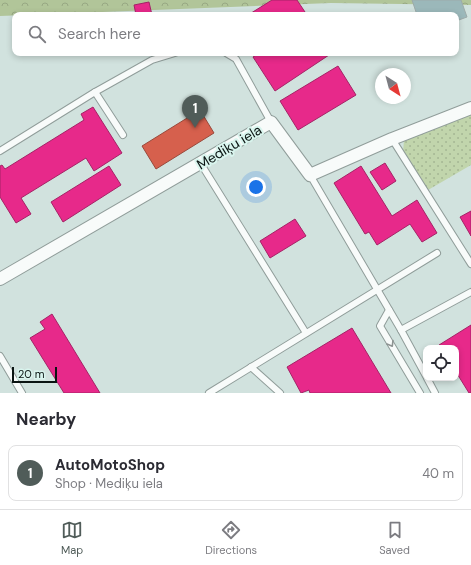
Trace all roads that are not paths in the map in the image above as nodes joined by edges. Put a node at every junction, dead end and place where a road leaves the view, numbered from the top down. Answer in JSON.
{"nodes":[{"id":1,"x":151,"y":56,"type":"edge"},
{"id":2,"x":165,"y":56,"type":"edge"},
{"id":3,"x":231,"y":56,"type":"edge"},
{"id":4,"x":152,"y":60,"type":"junction"},
{"id":5,"x":95,"y":92,"type":"junction"},
{"id":6,"x":471,"y":108,"type":"edge"},
{"id":7,"x":271,"y":122,"type":"junction"},
{"id":8,"x":123,"y":135,"type":"dead end"},
{"id":9,"x":392,"y":139,"type":"junction"},
{"id":10,"x":0,"y":151,"type":"edge"},
{"id":11,"x":200,"y":164,"type":"junction"},
{"id":12,"x":310,"y":175,"type":"junction"},
{"id":13,"x":438,"y":253,"type":"dead end"},
{"id":14,"x":471,"y":264,"type":"edge"},
{"id":15,"x":0,"y":279,"type":"edge"},
{"id":16,"x":377,"y":290,"type":"junction"},
{"id":17,"x":471,"y":292,"type":"edge"},
{"id":18,"x":389,"y":310,"type":"junction"},
{"id":19,"x":401,"y":330,"type":"junction"},
{"id":20,"x":306,"y":333,"type":"junction"},
{"id":21,"x":0,"y":356,"type":"edge"},
{"id":22,"x":251,"y":367,"type":"junction"},
{"id":23,"x":3,"y":368,"type":"edge"},
{"id":24,"x":423,"y":371,"type":"edge"},
{"id":25,"x":428,"y":381,"type":"edge"},
{"id":26,"x":22,"y":393,"type":"edge"},
{"id":27,"x":209,"y":393,"type":"edge"},
{"id":28,"x":280,"y":393,"type":"edge"},
{"id":29,"x":420,"y":393,"type":"edge"},
{"id":30,"x":435,"y":393,"type":"edge"}],
"edges":[{"from":1,"to":4,"type":"lane"},
{"from":2,"to":4,"type":"lane"},
{"from":3,"to":7,"type":"lane"},
{"from":4,"to":5,"type":"lane"},
{"from":5,"to":8,"type":"lane"},
{"from":5,"to":10,"type":"lane"},
{"from":6,"to":9,"type":"street"},
{"from":7,"to":11,"type":"street","name":"Mediķu iela"},
{"from":7,"to":12,"type":"street","name":"Mediķu iela"},
{"from":9,"to":12,"type":"street"},
{"from":9,"to":14,"type":"lane"},
{"from":11,"to":15,"type":"street","name":"Mediķu iela"},
{"from":11,"to":20,"type":"lane"},
{"from":12,"to":16,"type":"lane"},
{"from":13,"to":16,"type":"lane"},
{"from":16,"to":18,"type":"lane"},
{"from":16,"to":20,"type":"lane"},
{"from":17,"to":19,"type":"lane"},
{"from":18,"to":19,"type":"lane"},
{"from":18,"to":29,"type":"lane","one_way":true},
{"from":19,"to":24,"type":"lane"},
{"from":20,"to":22,"type":"lane"},
{"from":21,"to":23,"type":"lane"},
{"from":22,"to":27,"type":"lane"},
{"from":22,"to":28,"type":"lane"},
{"from":23,"to":26,"type":"lane"},
{"from":25,"to":30,"type":"lane"}]}
